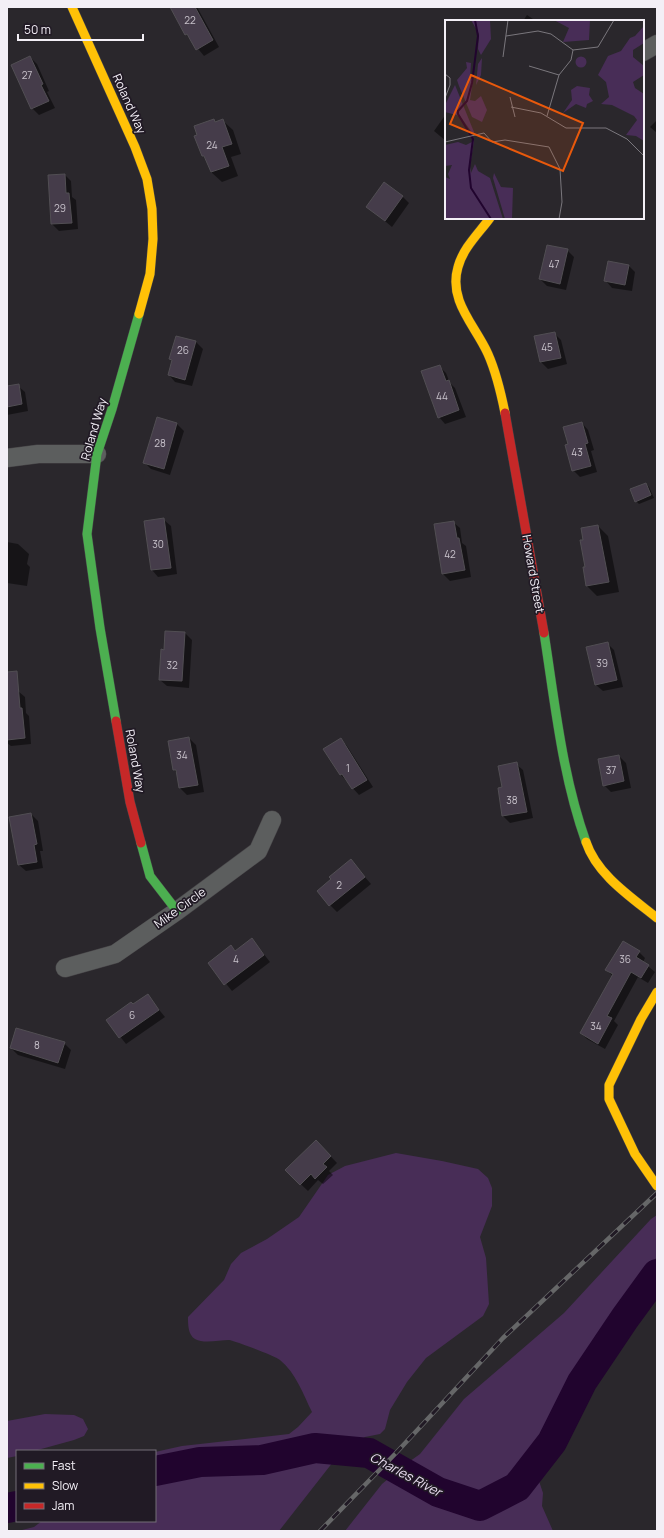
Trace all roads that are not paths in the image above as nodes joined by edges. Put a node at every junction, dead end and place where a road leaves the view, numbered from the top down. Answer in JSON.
{"nodes":[{"id":1,"x":72,"y":7,"type":"edge"},
{"id":2,"x":657,"y":44,"type":"edge"},
{"id":3,"x":644,"y":51,"type":"edge"},
{"id":4,"x":489,"y":219,"type":"edge"},
{"id":5,"x":97,"y":454,"type":"junction"},
{"id":6,"x":7,"y":458,"type":"edge"},
{"id":7,"x":272,"y":820,"type":"dead end"},
{"id":8,"x":177,"y":911,"type":"junction"},
{"id":9,"x":657,"y":918,"type":"edge"},
{"id":10,"x":64,"y":968,"type":"dead end"},
{"id":11,"x":657,"y":992,"type":"edge"},
{"id":12,"x":657,"y":1186,"type":"edge"}],
"edges":[{"from":1,"to":5,"type":"street","name":"Roland Way"},
{"from":2,"to":3,"type":"street"},
{"from":4,"to":9,"type":"street","name":"Howard Street"},
{"from":5,"to":6,"type":"street"},
{"from":5,"to":8,"type":"street","name":"Roland Way"},
{"from":7,"to":8,"type":"street","name":"Mike Circle"},
{"from":8,"to":10,"type":"street","name":"Mike Circle"},
{"from":11,"to":12,"type":"street"}]}
